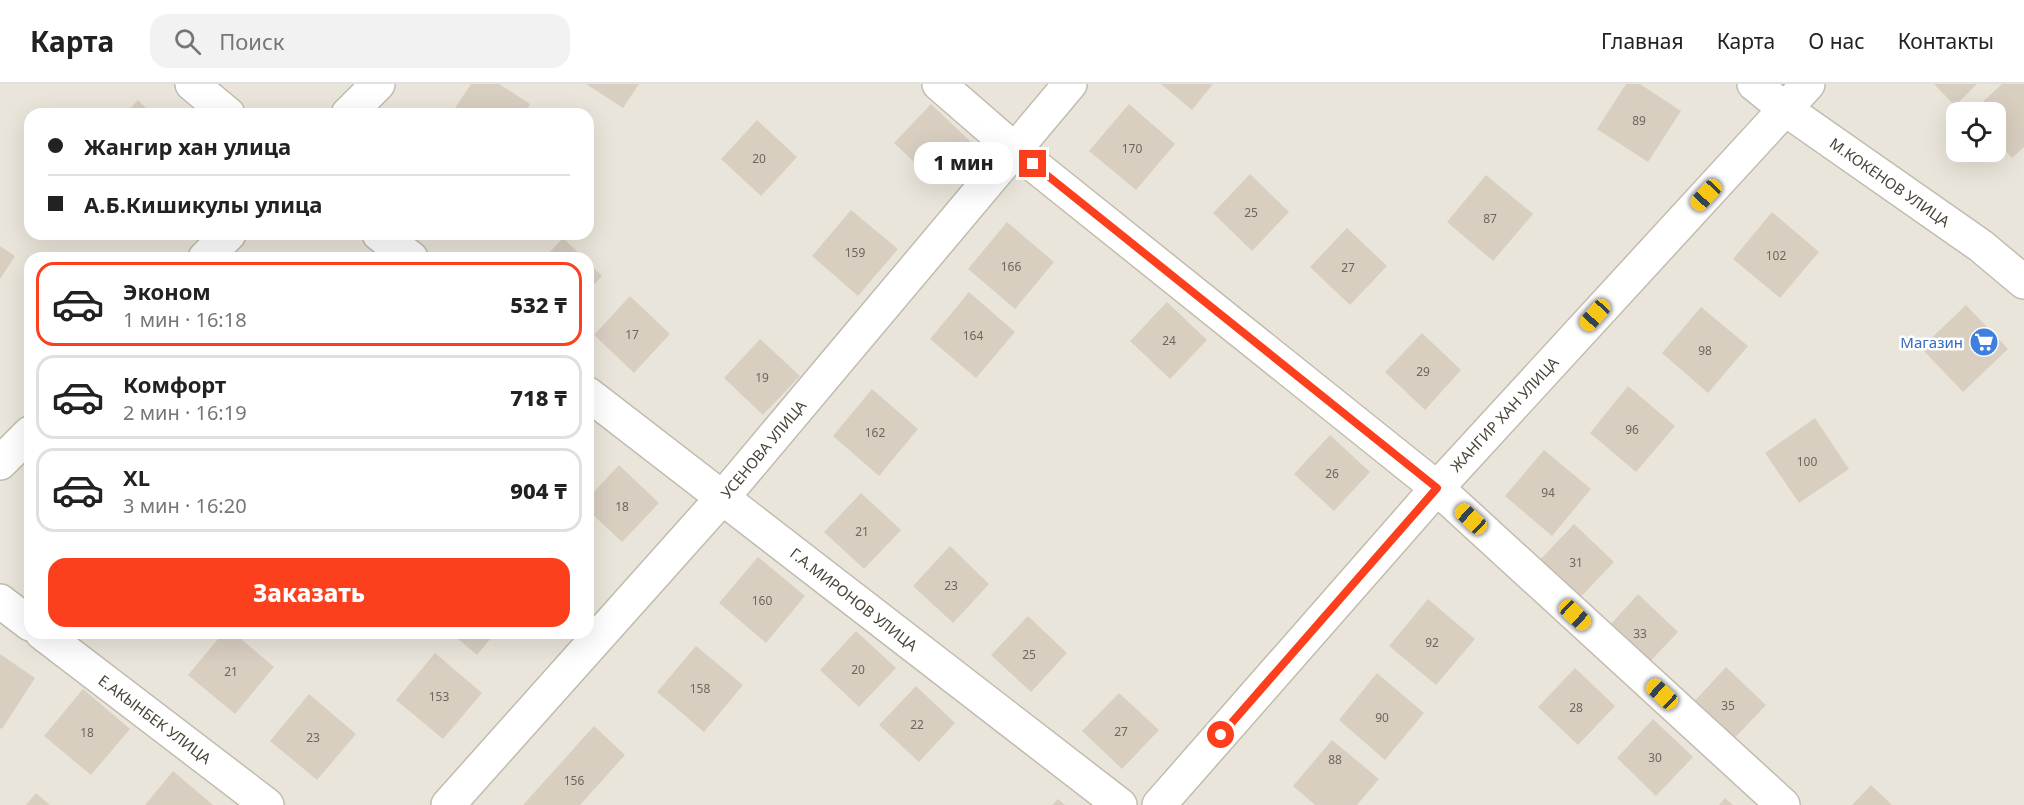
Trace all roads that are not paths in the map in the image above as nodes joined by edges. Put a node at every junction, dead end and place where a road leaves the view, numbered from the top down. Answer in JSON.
{"nodes":[{"id":1,"x":192,"y":84,"type":"edge"},
{"id":2,"x":378,"y":84,"type":"edge"},
{"id":3,"x":939,"y":84,"type":"edge"},
{"id":4,"x":1070,"y":84,"type":"edge"},
{"id":5,"x":1754,"y":84,"type":"edge"},
{"id":6,"x":1808,"y":84,"type":"edge"},
{"id":7,"x":221,"y":108,"type":"edge"},
{"id":8,"x":354,"y":108,"type":"edge"},
{"id":9,"x":1785,"y":109,"type":"junction"},
{"id":10,"x":1015,"y":150,"type":"junction"},
{"id":11,"x":223,"y":240,"type":"edge"},
{"id":12,"x":387,"y":240,"type":"edge"},
{"id":13,"x":211,"y":252,"type":"edge"},
{"id":14,"x":403,"y":252,"type":"edge"},
{"id":15,"x":2024,"y":282,"type":"edge"},
{"id":16,"x":594,"y":399,"type":"edge"},
{"id":17,"x":24,"y":439,"type":"edge"},
{"id":18,"x":0,"y":463,"type":"edge"},
{"id":19,"x":1437,"y":488,"type":"junction"},
{"id":20,"x":723,"y":497,"type":"junction"},
{"id":21,"x":0,"y":601,"type":"edge"},
{"id":22,"x":24,"y":619,"type":"edge"},
{"id":23,"x":50,"y":639,"type":"edge"},
{"id":24,"x":267,"y":805,"type":"edge"},
{"id":25,"x":448,"y":805,"type":"edge"},
{"id":26,"x":1120,"y":805,"type":"edge"},
{"id":27,"x":1159,"y":805,"type":"edge"},
{"id":28,"x":1783,"y":805,"type":"edge"}],
"edges":[{"from":1,"to":7,"type":"street"},
{"from":2,"to":8,"type":"street"},
{"from":3,"to":10,"type":"street"},
{"from":4,"to":10,"type":"street","name":"УСЕНОВА УЛИЦА"},
{"from":5,"to":9,"type":"street","name":"М.КОКЕНОВ УЛИЦА"},
{"from":6,"to":9,"type":"street","name":"ЖАНГИР ХАН УЛИЦА"},
{"from":9,"to":15,"type":"street","name":"М.КОКЕНОВ УЛИЦА"},
{"from":9,"to":19,"type":"street","name":"ЖАНГИР ХАН УЛИЦА"},
{"from":10,"to":19,"type":"street"},
{"from":10,"to":20,"type":"street","name":"УСЕНОВА УЛИЦА"},
{"from":11,"to":13,"type":"street"},
{"from":12,"to":14,"type":"street"},
{"from":16,"to":20,"type":"street","name":"Г.А.МИРОНОВ УЛИЦА"},
{"from":17,"to":18,"type":"street"},
{"from":19,"to":27,"type":"street","name":"ЖАНГИР ХАН УЛИЦА"},
{"from":19,"to":28,"type":"street"},
{"from":20,"to":25,"type":"street","name":"УСЕНОВА УЛИЦА"},
{"from":20,"to":26,"type":"street","name":"Г.А.МИРОНОВ УЛИЦА"},
{"from":21,"to":22,"type":"street"},
{"from":23,"to":24,"type":"street","name":"Е.АКЫНБЕК УЛИЦА"}]}
